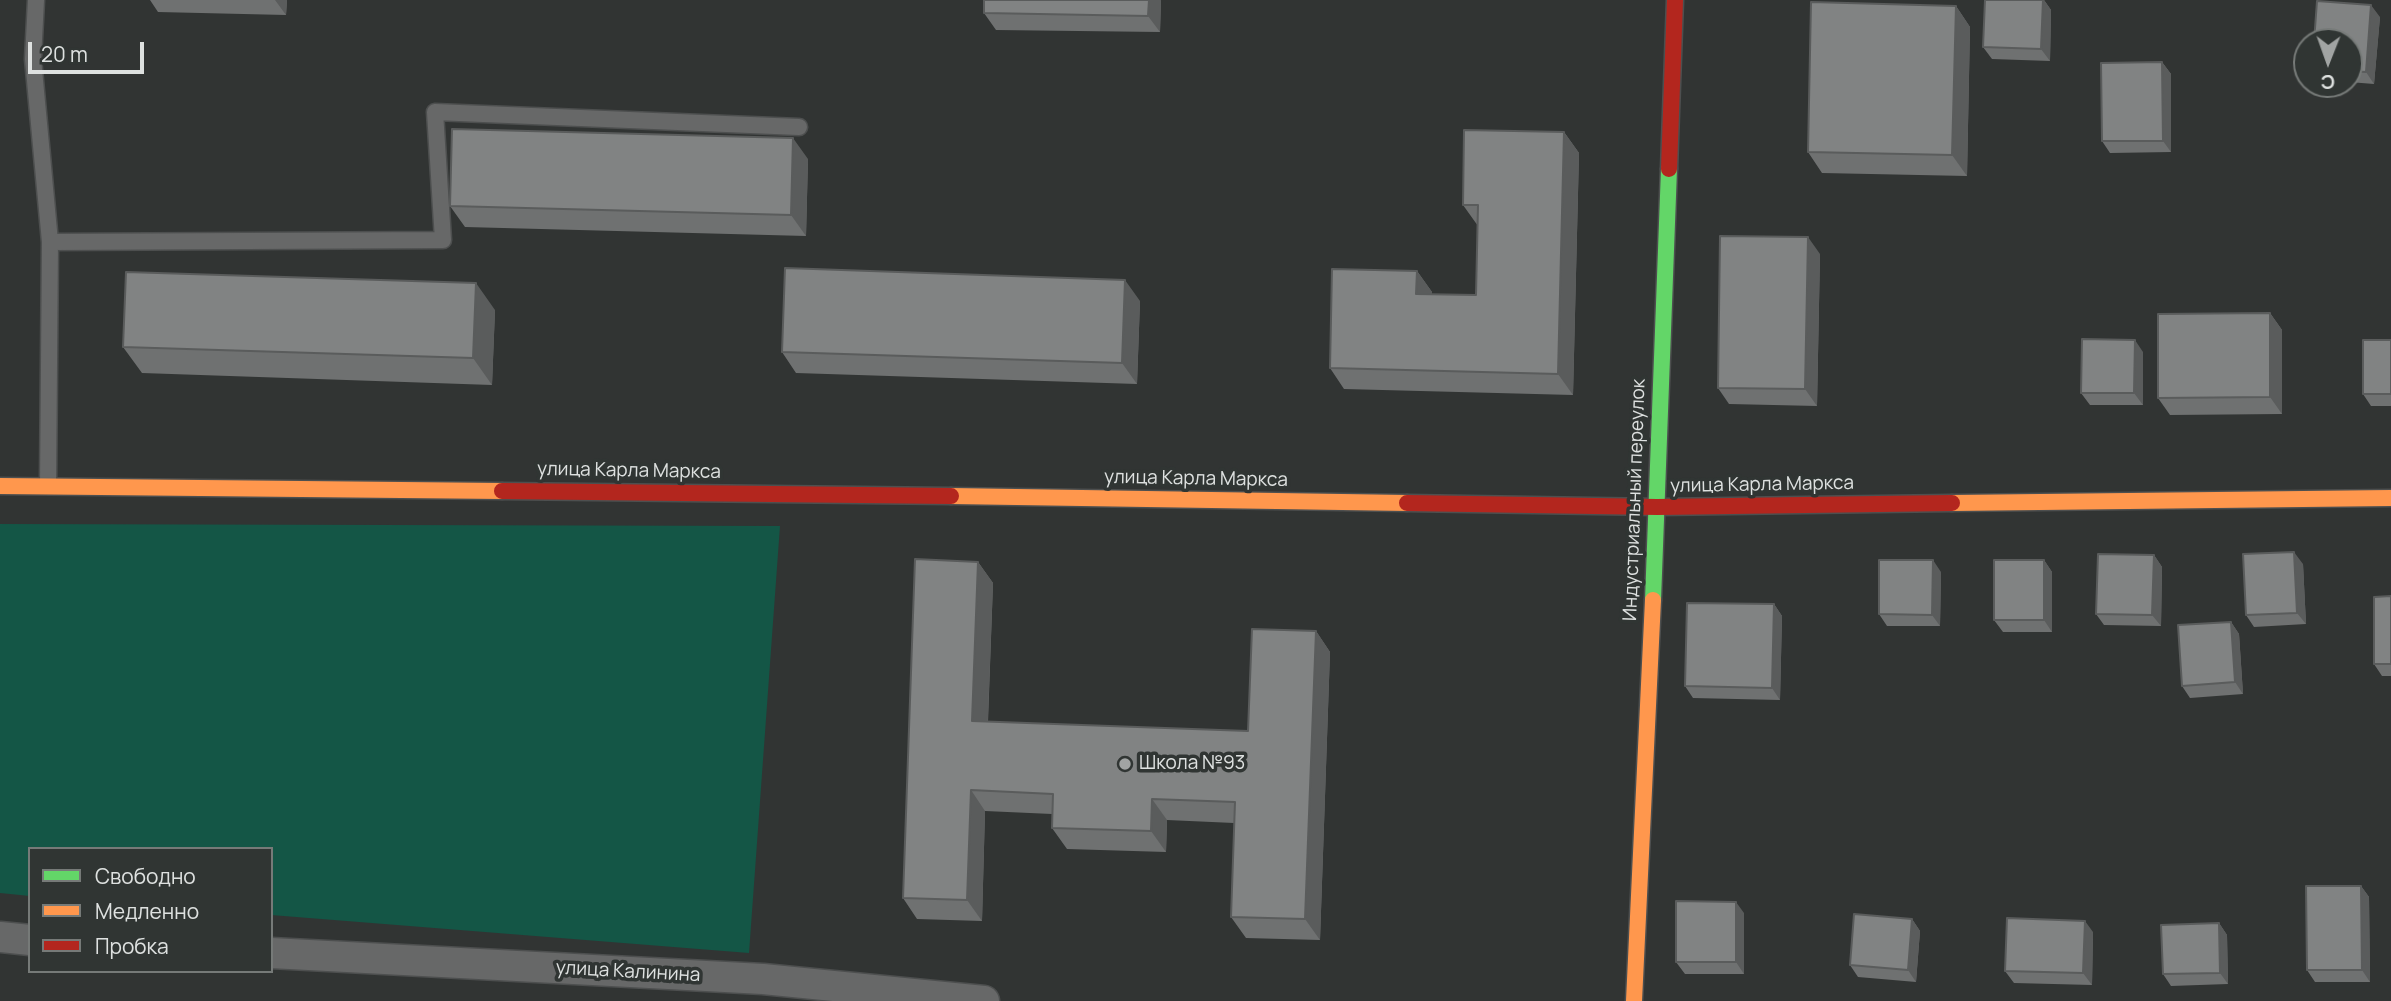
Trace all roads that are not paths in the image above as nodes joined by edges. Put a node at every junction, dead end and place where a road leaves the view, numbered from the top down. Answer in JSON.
{"nodes":[{"id":1,"x":36,"y":0,"type":"edge"},
{"id":2,"x":1675,"y":0,"type":"edge"},
{"id":3,"x":800,"y":127,"type":"dead end"},
{"id":4,"x":50,"y":242,"type":"junction"},
{"id":5,"x":0,"y":486,"type":"edge"},
{"id":6,"x":48,"y":486,"type":"junction"},
{"id":7,"x":2391,"y":498,"type":"edge"},
{"id":8,"x":1657,"y":508,"type":"junction"},
{"id":9,"x":0,"y":937,"type":"edge"},
{"id":10,"x":28,"y":940,"type":"edge"},
{"id":11,"x":273,"y":953,"type":"edge"},
{"id":12,"x":984,"y":1001,"type":"edge"},
{"id":13,"x":1634,"y":1001,"type":"edge"}],
"edges":[{"from":1,"to":4,"type":"lane"},
{"from":2,"to":8,"type":"main road","name":"Индустриальный переулок"},
{"from":3,"to":4,"type":"lane"},
{"from":4,"to":6,"type":"lane"},
{"from":5,"to":6,"type":"main road","name":"улица Карла Маркса"},
{"from":6,"to":8,"type":"main road","name":"улица Карла Маркса"},
{"from":7,"to":8,"type":"main road","name":"улица Карла Маркса"},
{"from":8,"to":13,"type":"main road","name":"Индустриальный переулок"},
{"from":9,"to":10,"type":"street"},
{"from":11,"to":12,"type":"street","name":"улица Калинина"}]}
